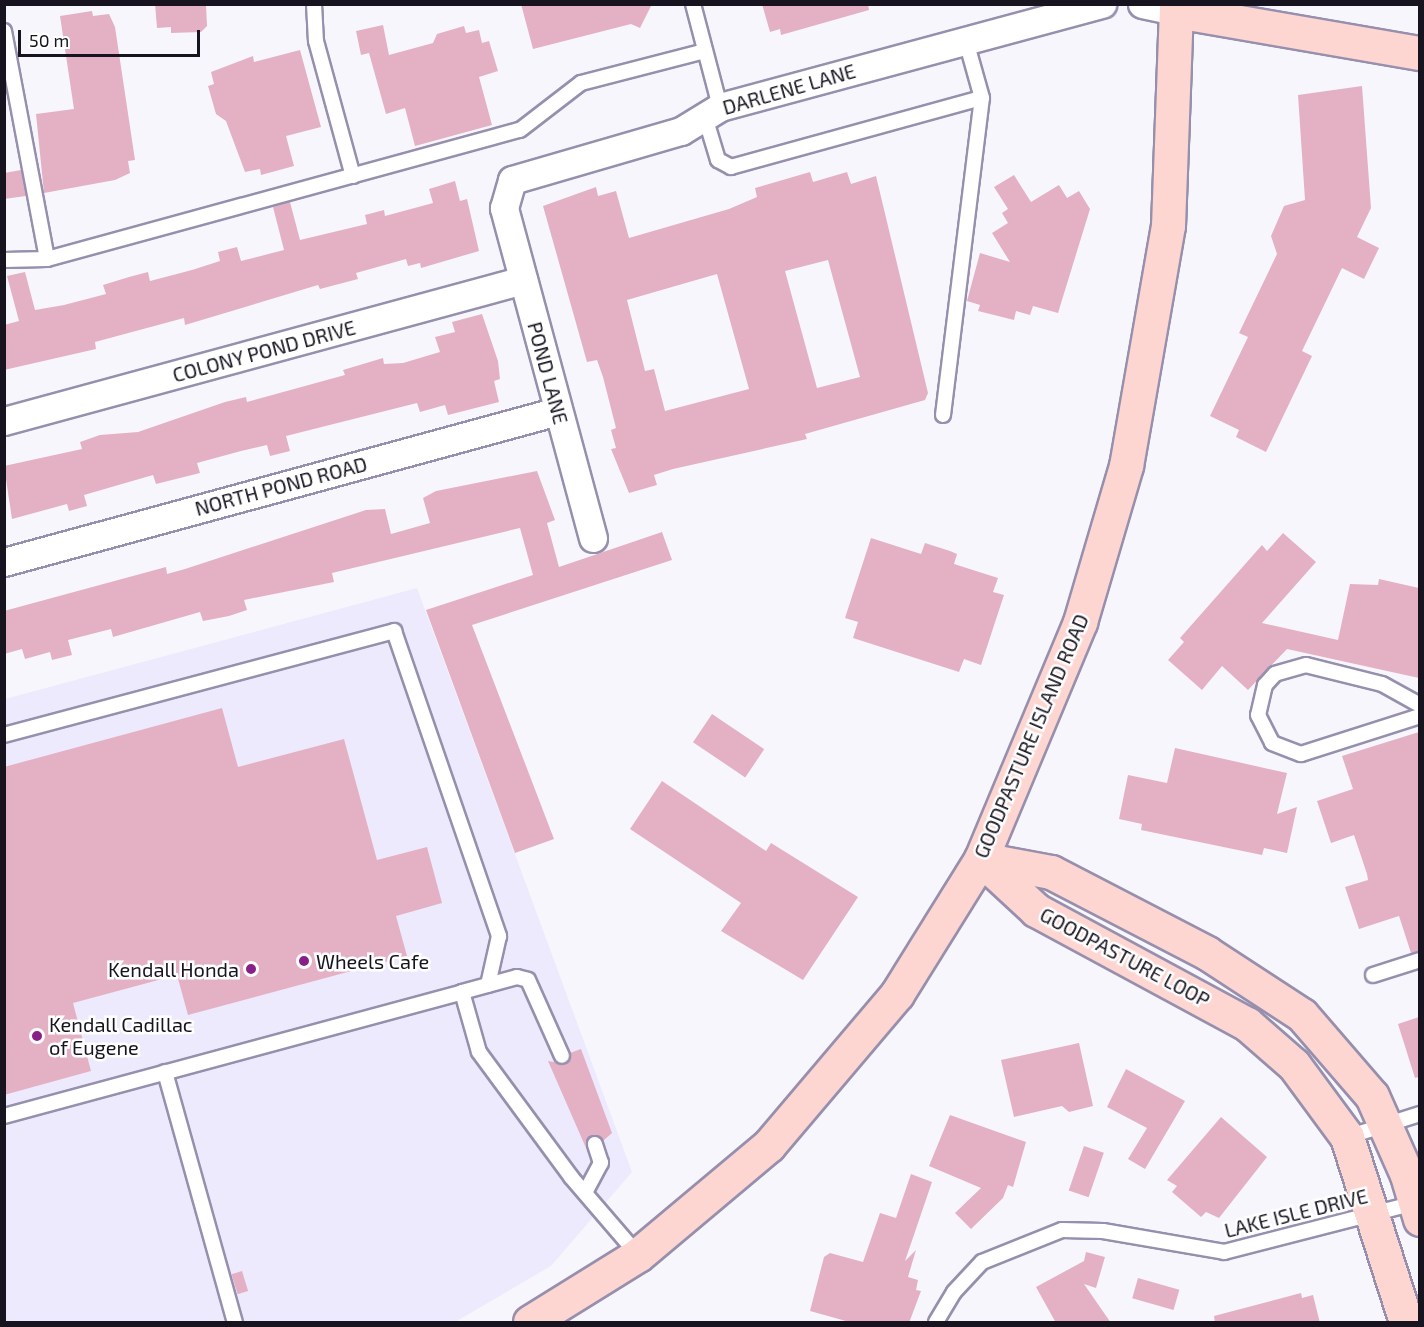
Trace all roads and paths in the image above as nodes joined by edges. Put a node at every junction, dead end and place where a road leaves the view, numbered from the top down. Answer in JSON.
{"nodes":[{"id":1,"x":314,"y":4,"type":"edge"},
{"id":2,"x":693,"y":4,"type":"edge"},
{"id":3,"x":1102,"y":4,"type":"edge"},
{"id":4,"x":1142,"y":4,"type":"edge"},
{"id":5,"x":1176,"y":8,"type":"edge"},
{"id":6,"x":4,"y":31,"type":"edge"},
{"id":7,"x":966,"y":41,"type":"junction"},
{"id":8,"x":705,"y":51,"type":"junction"},
{"id":9,"x":1419,"y":54,"type":"edge"},
{"id":10,"x":982,"y":98,"type":"junction"},
{"id":11,"x":712,"y":112,"type":"junction"},
{"id":12,"x":353,"y":176,"type":"junction"},
{"id":13,"x":504,"y":208,"type":"joint"},
{"id":14,"x":47,"y":259,"type":"junction"},
{"id":15,"x":4,"y":260,"type":"edge"},
{"id":16,"x":523,"y":280,"type":"junction"},
{"id":17,"x":558,"y":411,"type":"junction"},
{"id":18,"x":943,"y":415,"type":"dead end"},
{"id":19,"x":4,"y":421,"type":"edge"},
{"id":20,"x":593,"y":538,"type":"dead end"},
{"id":21,"x":4,"y":561,"type":"edge"},
{"id":22,"x":1419,"y":705,"type":"edge"},
{"id":23,"x":1419,"y":716,"type":"edge"},
{"id":24,"x":4,"y":735,"type":"edge"},
{"id":25,"x":981,"y":859,"type":"junction"},
{"id":26,"x":1419,"y":960,"type":"edge"},
{"id":27,"x":1373,"y":975,"type":"dead end"},
{"id":28,"x":489,"y":985,"type":"junction"},
{"id":29,"x":462,"y":992,"type":"junction"},
{"id":30,"x":562,"y":1056,"type":"dead end"},
{"id":31,"x":165,"y":1072,"type":"junction"},
{"id":32,"x":1419,"y":1114,"type":"edge"},
{"id":33,"x":4,"y":1116,"type":"edge"},
{"id":34,"x":1387,"y":1125,"type":"junction"},
{"id":35,"x":1347,"y":1137,"type":"junction"},
{"id":36,"x":595,"y":1144,"type":"dead end"},
{"id":37,"x":587,"y":1189,"type":"junction"},
{"id":38,"x":1417,"y":1211,"type":"edge"},
{"id":39,"x":1376,"y":1214,"type":"junction"},
{"id":40,"x":638,"y":1255,"type":"junction"},
{"id":41,"x":236,"y":1323,"type":"edge"},
{"id":42,"x":530,"y":1323,"type":"edge"},
{"id":43,"x":936,"y":1323,"type":"edge"},
{"id":44,"x":1407,"y":1323,"type":"edge"}],
"edges":[{"from":1,"to":12,"type":"lane"},
{"from":2,"to":8,"type":"lane"},
{"from":3,"to":7,"type":"street","name":"DARLENE LANE"},
{"from":4,"to":5,"type":"street"},
{"from":5,"to":9,"type":"main road"},
{"from":5,"to":25,"type":"main road","name":"GOODPASTURE ISLAND ROAD"},
{"from":6,"to":14,"type":"lane"},
{"from":7,"to":10,"type":"lane"},
{"from":7,"to":11,"type":"street","name":"DARLENE LANE"},
{"from":8,"to":11,"type":"lane"},
{"from":8,"to":12,"type":"lane"},
{"from":10,"to":11,"type":"lane"},
{"from":10,"to":18,"type":"lane"},
{"from":11,"to":13,"type":"street","name":"DARLENE LANE"},
{"from":12,"to":14,"type":"lane"},
{"from":13,"to":16,"type":"street","name":"POND LANE"},
{"from":14,"to":15,"type":"lane"},
{"from":16,"to":17,"type":"street","name":"POND LANE"},
{"from":16,"to":19,"type":"street","name":"COLONY POND DRIVE"},
{"from":17,"to":20,"type":"street","name":"POND LANE"},
{"from":17,"to":21,"type":"street","name":"NORTH POND ROAD"},
{"from":22,"to":23,"type":"lane"},
{"from":24,"to":28,"type":"lane"},
{"from":25,"to":34,"type":"main road","name":"GOODPASTURE LOOP"},
{"from":25,"to":35,"type":"main road","name":"GOODPASTURE LOOP"},
{"from":25,"to":40,"type":"main road","name":"GOODPASTURE ISLAND ROAD"},
{"from":26,"to":27,"type":"lane"},
{"from":28,"to":29,"type":"lane"},
{"from":28,"to":30,"type":"lane"},
{"from":29,"to":31,"type":"lane"},
{"from":29,"to":37,"type":"lane"},
{"from":31,"to":33,"type":"lane"},
{"from":31,"to":41,"type":"lane"},
{"from":32,"to":34,"type":"lane"},
{"from":34,"to":35,"type":"lane"},
{"from":34,"to":38,"type":"main road","name":"GOODPASTURE LOOP"},
{"from":35,"to":39,"type":"main road","name":"GOODPASTURE LOOP"},
{"from":36,"to":37,"type":"lane"},
{"from":37,"to":40,"type":"lane"},
{"from":38,"to":39,"type":"lane","name":"LAKE ISLE DRIVE"},
{"from":39,"to":43,"type":"lane","name":"LAKE ISLE DRIVE"},
{"from":39,"to":44,"type":"main road","name":"GOODPASTURE LOOP"},
{"from":40,"to":42,"type":"main road","name":"GOODPASTURE ISLAND ROAD"}]}
